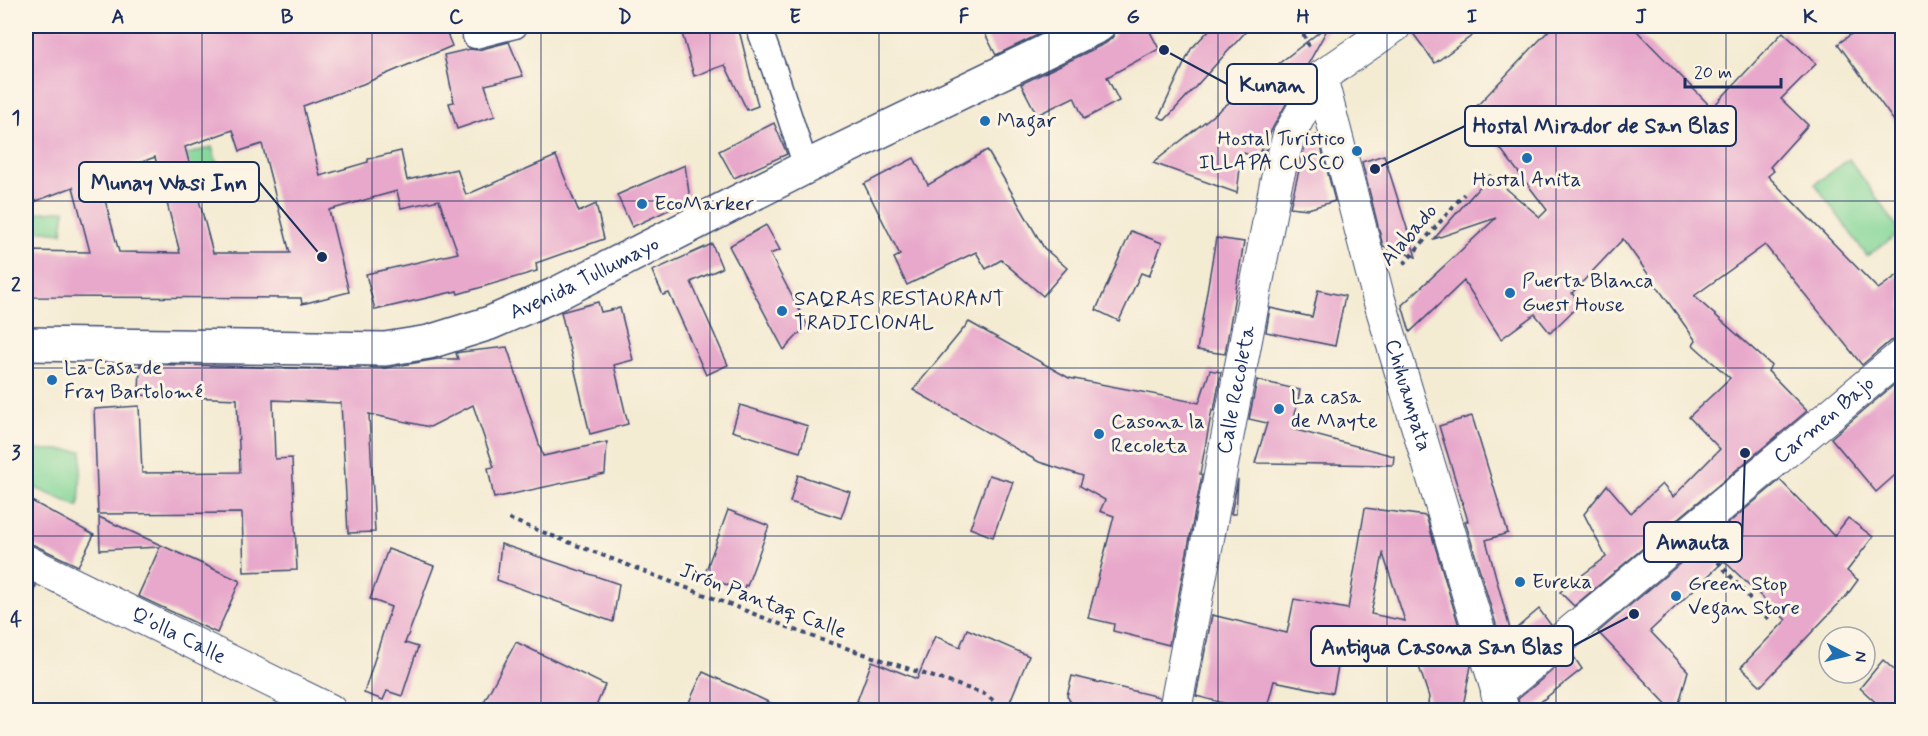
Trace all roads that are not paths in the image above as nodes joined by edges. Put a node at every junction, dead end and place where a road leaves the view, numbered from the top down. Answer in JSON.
{"nodes":[{"id":1,"x":514,"y":26,"type":"edge"},
{"id":2,"x":758,"y":26,"type":"edge"},
{"id":3,"x":1098,"y":26,"type":"edge"},
{"id":4,"x":1395,"y":26,"type":"edge"},
{"id":5,"x":475,"y":36,"type":"dead end"},
{"id":6,"x":1322,"y":77,"type":"junction"},
{"id":7,"x":806,"y":167,"type":"junction"},
{"id":8,"x":26,"y":344,"type":"edge"},
{"id":9,"x":1902,"y":355,"type":"edge"},
{"id":10,"x":26,"y":561,"type":"edge"},
{"id":11,"x":1500,"y":702,"type":"edge"},
{"id":12,"x":330,"y":711,"type":"edge"},
{"id":13,"x":1175,"y":711,"type":"edge"}],
"edges":[{"from":1,"to":5,"type":"street"},
{"from":2,"to":7,"type":"street"},
{"from":3,"to":7,"type":"street","name":"Avenida Tullumayo"},
{"from":4,"to":6,"type":"street"},
{"from":6,"to":11,"type":"street","name":"Chihuampata"},
{"from":6,"to":13,"type":"street","name":"Calle Recoleta"},
{"from":7,"to":8,"type":"street","name":"Avenida Tullumayo"},
{"from":9,"to":11,"type":"street","name":"Carmen Bajo"},
{"from":10,"to":12,"type":"street","name":"Q'olla Calle"}]}
